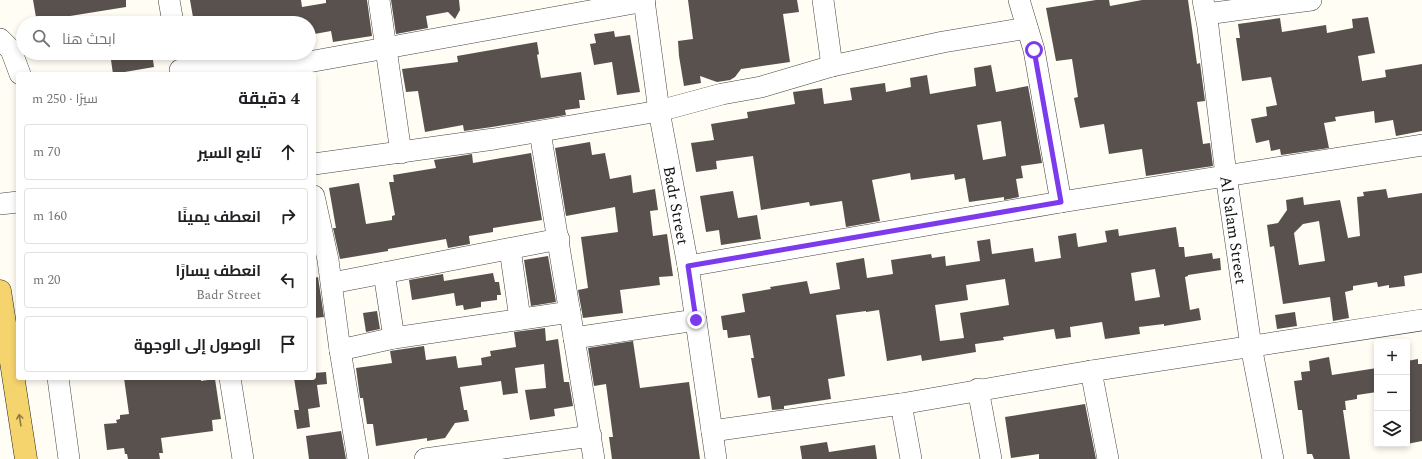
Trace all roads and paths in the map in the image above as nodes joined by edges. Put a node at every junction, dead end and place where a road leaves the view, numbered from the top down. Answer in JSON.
{"nodes":[{"id":1,"x":169,"y":0,"type":"edge"},
{"id":2,"x":379,"y":0,"type":"edge"},
{"id":3,"x":822,"y":0,"type":"edge"},
{"id":4,"x":1019,"y":0,"type":"edge"},
{"id":5,"x":1311,"y":0,"type":"edge"},
{"id":6,"x":644,"y":1,"type":"edge"},
{"id":7,"x":1205,"y":7,"type":"edge"},
{"id":8,"x":172,"y":16,"type":"edge"},
{"id":9,"x":1027,"y":28,"type":"junction"},
{"id":10,"x":0,"y":39,"type":"edge"},
{"id":11,"x":386,"y":49,"type":"junction"},
{"id":12,"x":179,"y":66,"type":"edge"},
{"id":13,"x":832,"y":66,"type":"junction"},
{"id":14,"x":293,"y":70,"type":"edge"},
{"id":15,"x":19,"y":72,"type":"edge"},
{"id":16,"x":660,"y":111,"type":"junction"},
{"id":17,"x":540,"y":132,"type":"junction"},
{"id":18,"x":1422,"y":145,"type":"edge"},
{"id":19,"x":401,"y":153,"type":"junction"},
{"id":20,"x":316,"y":164,"type":"edge"},
{"id":21,"x":1226,"y":175,"type":"junction"},
{"id":22,"x":16,"y":202,"type":"edge"},
{"id":23,"x":1061,"y":202,"type":"junction"},
{"id":24,"x":0,"y":204,"type":"edge"},
{"id":25,"x":316,"y":215,"type":"edge"},
{"id":26,"x":559,"y":239,"type":"junction"},
{"id":27,"x":510,"y":249,"type":"junction"},
{"id":28,"x":321,"y":261,"type":"edge"},
{"id":29,"x":688,"y":266,"type":"junction"},
{"id":30,"x":384,"y":272,"type":"junction"},
{"id":31,"x":332,"y":283,"type":"junction"},
{"id":32,"x":0,"y":291,"type":"edge"},
{"id":33,"x":570,"y":312,"type":"junction"},
{"id":34,"x":520,"y":319,"type":"junction"},
{"id":35,"x":696,"y":320,"type":"junction"},
{"id":36,"x":1422,"y":320,"type":"edge"},
{"id":37,"x":394,"y":338,"type":"junction"},
{"id":38,"x":574,"y":338,"type":"junction"},
{"id":39,"x":1251,"y":346,"type":"junction"},
{"id":40,"x":340,"y":350,"type":"junction"},
{"id":41,"x":1090,"y":371,"type":"junction"},
{"id":42,"x":58,"y":380,"type":"edge"},
{"id":43,"x":230,"y":380,"type":"edge"},
{"id":44,"x":978,"y":389,"type":"junction"},
{"id":45,"x":901,"y":404,"type":"junction"},
{"id":46,"x":712,"y":432,"type":"junction"},
{"id":47,"x":591,"y":436,"type":"junction"},
{"id":48,"x":505,"y":454,"type":"edge"},
{"id":49,"x":26,"y":459,"type":"edge"},
{"id":50,"x":70,"y":459,"type":"edge"},
{"id":51,"x":243,"y":459,"type":"edge"},
{"id":52,"x":358,"y":459,"type":"edge"},
{"id":53,"x":425,"y":459,"type":"edge"},
{"id":54,"x":594,"y":459,"type":"edge"},
{"id":55,"x":716,"y":459,"type":"edge"},
{"id":56,"x":911,"y":459,"type":"edge"},
{"id":57,"x":991,"y":459,"type":"edge"},
{"id":58,"x":1108,"y":459,"type":"edge"},
{"id":59,"x":1273,"y":459,"type":"edge"}],
"edges":[{"from":1,"to":8,"type":"street"},
{"from":2,"to":11,"type":"street"},
{"from":3,"to":13,"type":"street"},
{"from":4,"to":9,"type":"street"},
{"from":5,"to":7,"type":"street"},
{"from":6,"to":11,"type":"street"},
{"from":6,"to":16,"type":"street","name":"Badr Street"},
{"from":7,"to":21,"type":"street","name":"Al Salam Street"},
{"from":9,"to":13,"type":"street"},
{"from":9,"to":23,"type":"street"},
{"from":10,"to":15,"type":"street"},
{"from":11,"to":14,"type":"street"},
{"from":11,"to":19,"type":"street"},
{"from":12,"to":14,"type":"street"},
{"from":13,"to":16,"type":"street"},
{"from":16,"to":17,"type":"street"},
{"from":16,"to":29,"type":"street","name":"Badr Street"},
{"from":17,"to":19,"type":"street"},
{"from":17,"to":26,"type":"street"},
{"from":18,"to":21,"type":"street"},
{"from":19,"to":20,"type":"street"},
{"from":21,"to":23,"type":"street"},
{"from":21,"to":39,"type":"street","name":"Al Salam Street"},
{"from":22,"to":24,"type":"street"},
{"from":23,"to":29,"type":"street"},
{"from":25,"to":28,"type":"street"},
{"from":26,"to":27,"type":"street"},
{"from":26,"to":33,"type":"street"},
{"from":27,"to":30,"type":"street"},
{"from":27,"to":34,"type":"street"},
{"from":28,"to":31,"type":"street"},
{"from":29,"to":35,"type":"street","name":"Badr Street"},
{"from":30,"to":31,"type":"street"},
{"from":30,"to":37,"type":"street"},
{"from":31,"to":40,"type":"street"},
{"from":49,"to":32,"type":"main road","one_way":true},
{"from":33,"to":34,"type":"street"},
{"from":33,"to":38,"type":"street"},
{"from":34,"to":37,"type":"street"},
{"from":35,"to":38,"type":"street"},
{"from":35,"to":46,"type":"street","name":"Badr Street"},
{"from":36,"to":39,"type":"street"},
{"from":37,"to":40,"type":"street"},
{"from":38,"to":47,"type":"street"},
{"from":39,"to":41,"type":"street"},
{"from":39,"to":59,"type":"street","name":"Al Salam Street"},
{"from":40,"to":52,"type":"street"},
{"from":41,"to":44,"type":"street"},
{"from":41,"to":58,"type":"street"},
{"from":42,"to":50,"type":"street"},
{"from":43,"to":51,"type":"street"},
{"from":44,"to":45,"type":"street"},
{"from":44,"to":57,"type":"street"},
{"from":45,"to":46,"type":"street"},
{"from":45,"to":56,"type":"street"},
{"from":46,"to":55,"type":"street","name":"Badr Street"},
{"from":47,"to":48,"type":"street"},
{"from":47,"to":54,"type":"street"},
{"from":48,"to":53,"type":"street"}]}
